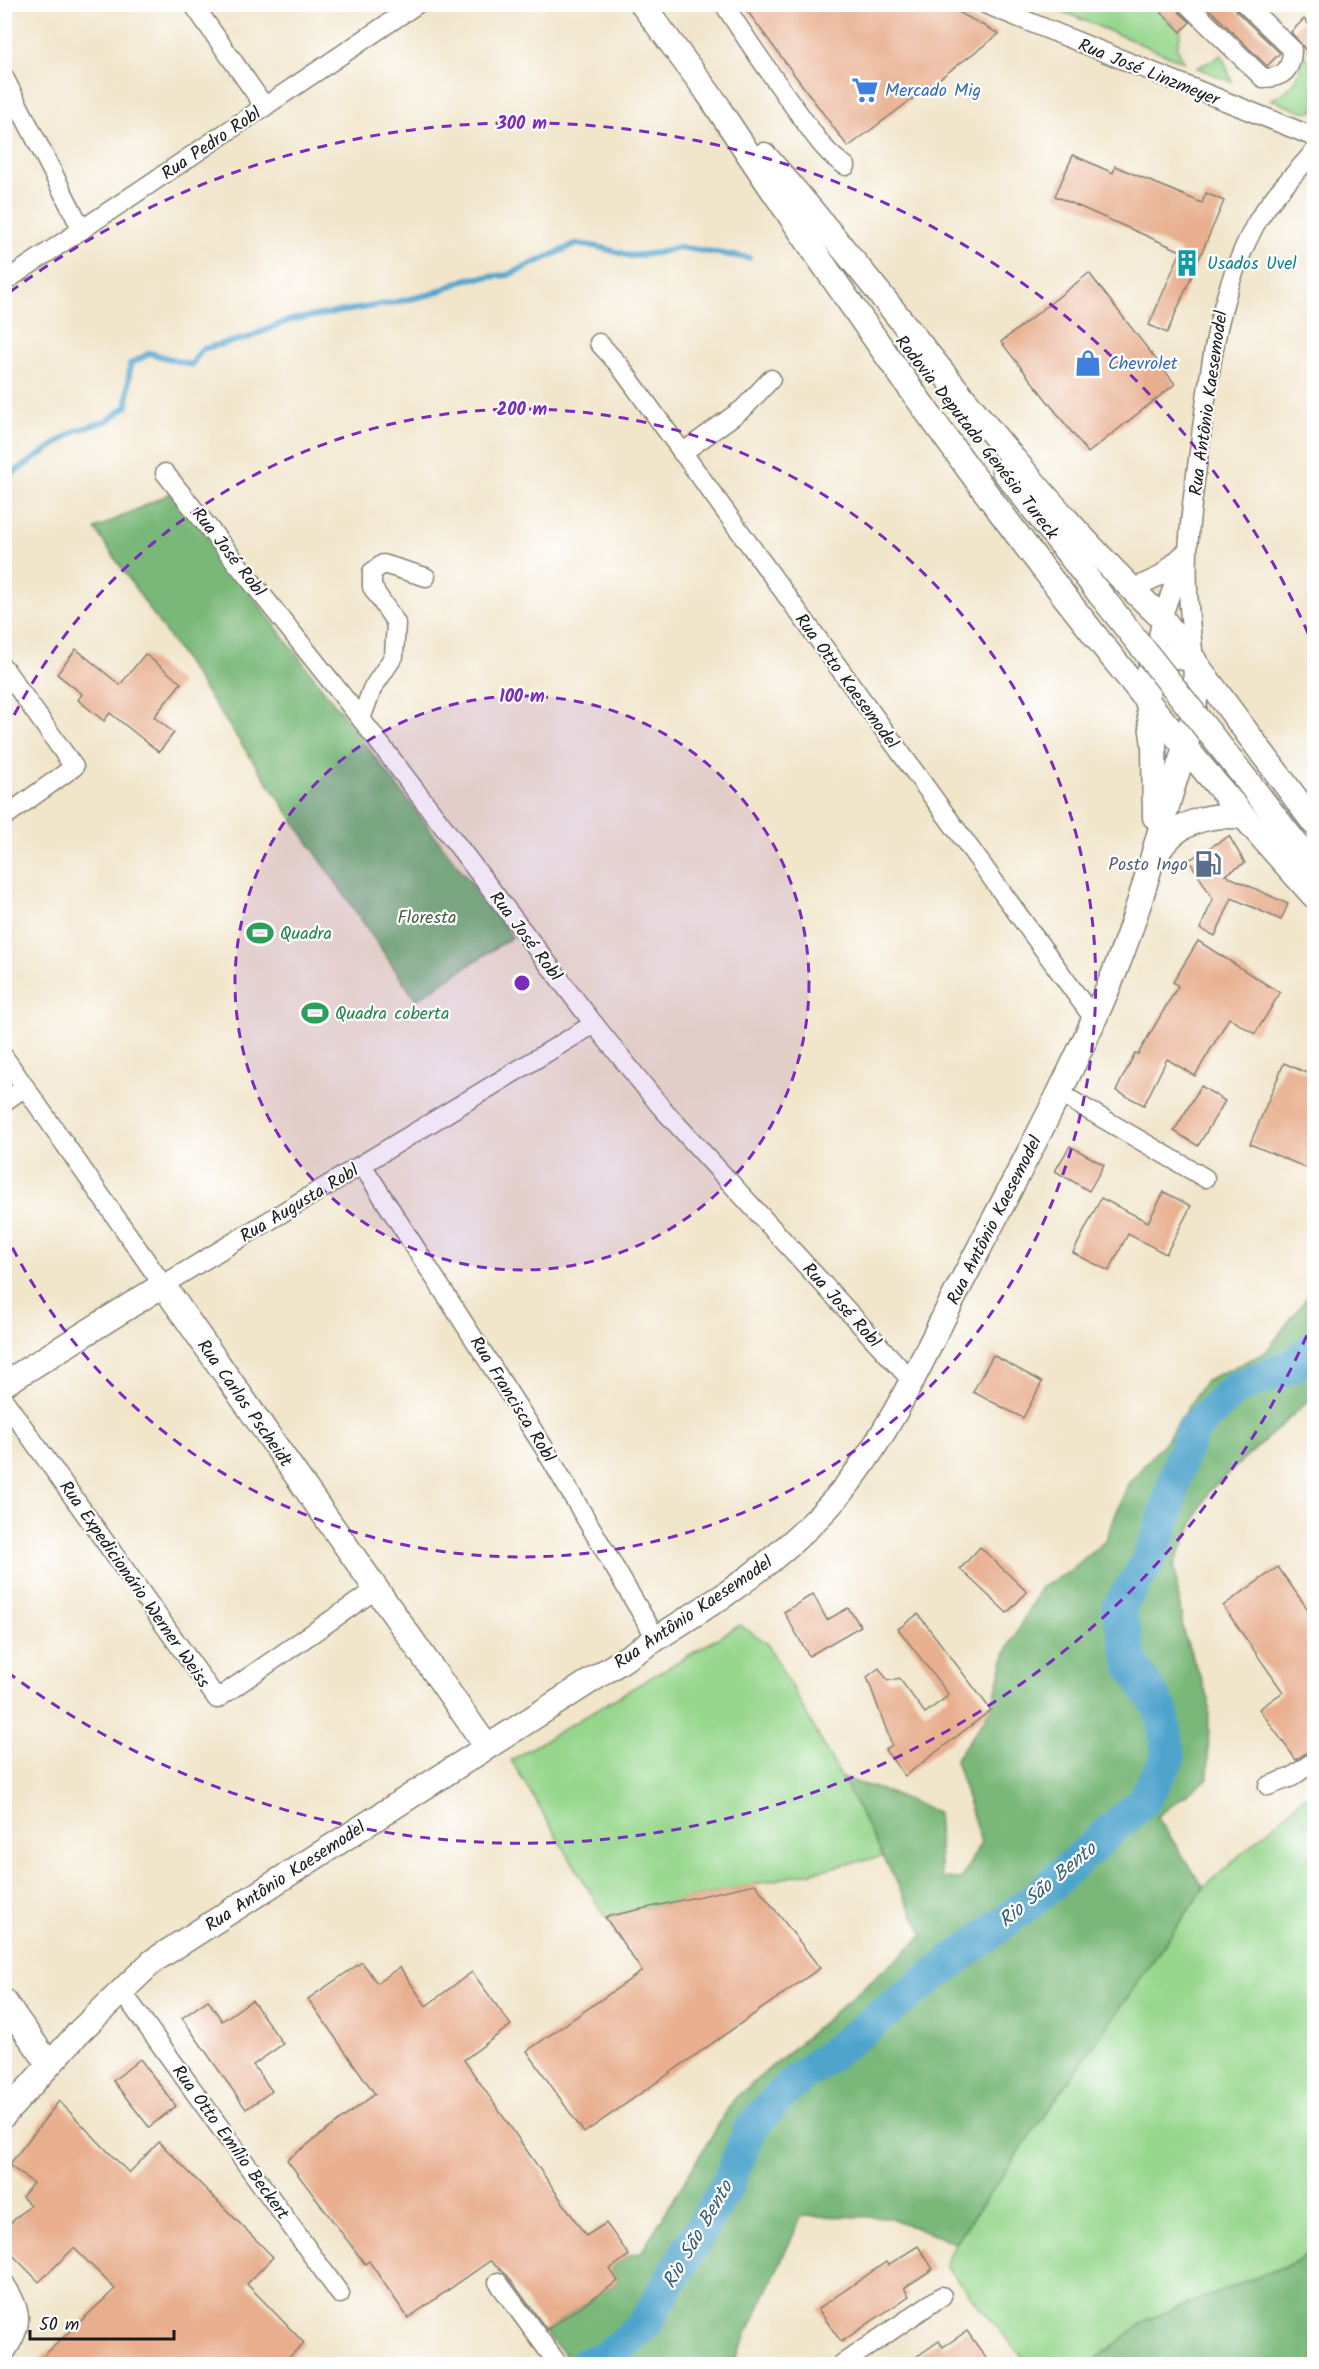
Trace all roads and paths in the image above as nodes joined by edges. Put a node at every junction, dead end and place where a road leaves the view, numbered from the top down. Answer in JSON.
{"nodes":[{"id":1,"x":193,"y":4,"type":"edge"},
{"id":2,"x":417,"y":4,"type":"edge"},
{"id":3,"x":642,"y":4,"type":"edge"},
{"id":4,"x":724,"y":4,"type":"edge"},
{"id":5,"x":985,"y":4,"type":"edge"},
{"id":6,"x":1187,"y":4,"type":"edge"},
{"id":7,"x":1245,"y":4,"type":"edge"},
{"id":8,"x":4,"y":77,"type":"edge"},
{"id":9,"x":708,"y":93,"type":"junction"},
{"id":10,"x":265,"y":107,"type":"junction"},
{"id":11,"x":1314,"y":137,"type":"edge"},
{"id":12,"x":1314,"y":152,"type":"edge"},
{"id":13,"x":846,"y":166,"type":"dead end"},
{"id":14,"x":82,"y":230,"type":"junction"},
{"id":15,"x":4,"y":282,"type":"edge"},
{"id":16,"x":599,"y":343,"type":"dead end"},
{"id":17,"x":771,"y":379,"type":"dead end"},
{"id":18,"x":682,"y":453,"type":"junction"},
{"id":19,"x":165,"y":472,"type":"dead end"},
{"id":20,"x":1186,"y":546,"type":"junction"},
{"id":21,"x":426,"y":577,"type":"dead end"},
{"id":22,"x":1132,"y":590,"type":"junction"},
{"id":23,"x":1162,"y":618,"type":"junction"},
{"id":24,"x":1194,"y":660,"type":"junction"},
{"id":25,"x":1152,"y":664,"type":"junction"},
{"id":26,"x":4,"y":668,"type":"edge"},
{"id":27,"x":1150,"y":706,"type":"junction"},
{"id":28,"x":1192,"y":713,"type":"junction"},
{"id":29,"x":361,"y":719,"type":"junction"},
{"id":30,"x":1184,"y":748,"type":"junction"},
{"id":31,"x":4,"y":817,"type":"edge"},
{"id":32,"x":1243,"y":817,"type":"junction"},
{"id":33,"x":1314,"y":823,"type":"edge"},
{"id":34,"x":1151,"y":864,"type":"junction"},
{"id":35,"x":1314,"y":867,"type":"edge"},
{"id":36,"x":1314,"y":896,"type":"edge"},
{"id":37,"x":1094,"y":1019,"type":"junction"},
{"id":38,"x":594,"y":1024,"type":"junction"},
{"id":39,"x":4,"y":1057,"type":"edge"},
{"id":40,"x":25,"y":1087,"type":"junction"},
{"id":41,"x":1059,"y":1094,"type":"junction"},
{"id":42,"x":4,"y":1102,"type":"edge"},
{"id":43,"x":362,"y":1165,"type":"junction"},
{"id":44,"x":1205,"y":1178,"type":"dead end"},
{"id":45,"x":163,"y":1285,"type":"junction"},
{"id":46,"x":911,"y":1380,"type":"junction"},
{"id":47,"x":4,"y":1384,"type":"edge"},
{"id":48,"x":4,"y":1400,"type":"edge"},
{"id":49,"x":375,"y":1590,"type":"junction"},
{"id":50,"x":656,"y":1638,"type":"junction"},
{"id":51,"x":487,"y":1747,"type":"junction"},
{"id":52,"x":1314,"y":1761,"type":"edge"},
{"id":53,"x":1268,"y":1786,"type":"dead end"},
{"id":54,"x":121,"y":1990,"type":"junction"},
{"id":55,"x":4,"y":2001,"type":"edge"},
{"id":56,"x":49,"y":2064,"type":"junction"},
{"id":57,"x":4,"y":2115,"type":"edge"},
{"id":58,"x":4,"y":2282,"type":"edge"},
{"id":59,"x":498,"y":2282,"type":"dead end"},
{"id":60,"x":340,"y":2294,"type":"dead end"},
{"id":61,"x":942,"y":2296,"type":"dead end"},
{"id":62,"x":4,"y":2355,"type":"edge"},
{"id":63,"x":558,"y":2364,"type":"edge"},
{"id":64,"x":842,"y":2364,"type":"edge"}],
"edges":[{"from":1,"to":10,"type":"street"},
{"from":2,"to":10,"type":"street","name":"Rua Pedro Robl"},
{"from":3,"to":9,"type":"main road","name":"Rodovia Deputado Genésio Tureck"},
{"from":4,"to":13,"type":"street"},
{"from":5,"to":11,"type":"street","name":"Rua José Linzmeyer"},
{"from":6,"to":7,"type":"street"},
{"from":8,"to":14,"type":"street"},
{"from":9,"to":22,"type":"main road"},
{"from":9,"to":27,"type":"main road"},
{"from":9,"to":35,"type":"main road","name":"Rodovia Deputado Genésio Tureck","bridge":true},
{"from":10,"to":14,"type":"street","name":"Rua Pedro Robl"},
{"from":12,"to":20,"type":"street","name":"Rua Antônio Kaesemodel"},
{"from":14,"to":15,"type":"street","name":"Rua Pedro Robl"},
{"from":16,"to":18,"type":"street","name":"Rua Otto Kaesemodel"},
{"from":17,"to":18,"type":"street"},
{"from":18,"to":37,"type":"street","name":"Rua Otto Kaesemodel"},
{"from":19,"to":29,"type":"street","name":"Rua José Robl"},
{"from":20,"to":22,"type":"street"},
{"from":20,"to":23,"type":"street","name":"Rua Antônio Kaesemodel"},
{"from":20,"to":24,"type":"street","name":"Rua Antônio Kaesemodel"},
{"from":21,"to":29,"type":"street"},
{"from":22,"to":23,"type":"main road"},
{"from":23,"to":24,"type":"main road"},
{"from":23,"to":25,"type":"street","name":"Rua Antônio Kaesemodel"},
{"from":24,"to":25,"type":"main road"},
{"from":24,"to":28,"type":"main road","name":"Rua Antônio Kaesemodel"},
{"from":24,"to":33,"type":"main road"},
{"from":25,"to":27,"type":"main road","name":"Rua Antônio Kaesemodel"},
{"from":26,"to":31,"type":"street"},
{"from":27,"to":28,"type":"main road"},
{"from":27,"to":30,"type":"main road"},
{"from":27,"to":34,"type":"main road","name":"Rua Antônio Kaesemodel"},
{"from":28,"to":30,"type":"main road","name":"Rua Antônio Kaesemodel"},
{"from":29,"to":38,"type":"street","name":"Rua José Robl"},
{"from":30,"to":32,"type":"main road"},
{"from":30,"to":34,"type":"main road","name":"Rua Antônio Kaesemodel"},
{"from":32,"to":34,"type":"main road"},
{"from":32,"to":36,"type":"main road"},
{"from":34,"to":37,"type":"main road","name":"Rua Antônio Kaesemodel"},
{"from":37,"to":41,"type":"main road","name":"Rua Antônio Kaesemodel"},
{"from":38,"to":43,"type":"street","name":"Rua Augusta Robl"},
{"from":38,"to":46,"type":"street","name":"Rua José Robl"},
{"from":39,"to":40,"type":"street","name":"Rua Carlos Pscheidt"},
{"from":40,"to":42,"type":"street"},
{"from":40,"to":45,"type":"street","name":"Rua Carlos Pscheidt"},
{"from":41,"to":44,"type":"street"},
{"from":41,"to":46,"type":"main road","name":"Rua Antônio Kaesemodel"},
{"from":43,"to":45,"type":"street","name":"Rua Augusta Robl"},
{"from":43,"to":50,"type":"street","name":"Rua Francisca Robl"},
{"from":45,"to":47,"type":"main road","name":"Rua Augusta Robl"},
{"from":45,"to":49,"type":"main road","name":"Rua Carlos Pscheidt"},
{"from":46,"to":50,"type":"main road","name":"Rua Antônio Kaesemodel"},
{"from":48,"to":49,"type":"street","name":"Rua Expedicionário Werner Weiss"},
{"from":49,"to":51,"type":"main road","name":"Rua Carlos Pscheidt"},
{"from":50,"to":51,"type":"main road","name":"Rua Antônio Kaesemodel"},
{"from":51,"to":54,"type":"main road","name":"Rua Antônio Kaesemodel"},
{"from":52,"to":53,"type":"street"},
{"from":54,"to":56,"type":"main road","name":"Rua Antônio Kaesemodel"},
{"from":54,"to":60,"type":"street","name":"Rua Otto Emílio Beckert"},
{"from":55,"to":56,"type":"main road"},
{"from":56,"to":57,"type":"main road","name":"Rua Antônio Kaesemodel"},
{"from":58,"to":62,"type":"street"},
{"from":59,"to":63,"type":"street"},
{"from":61,"to":64,"type":"street"}]}
